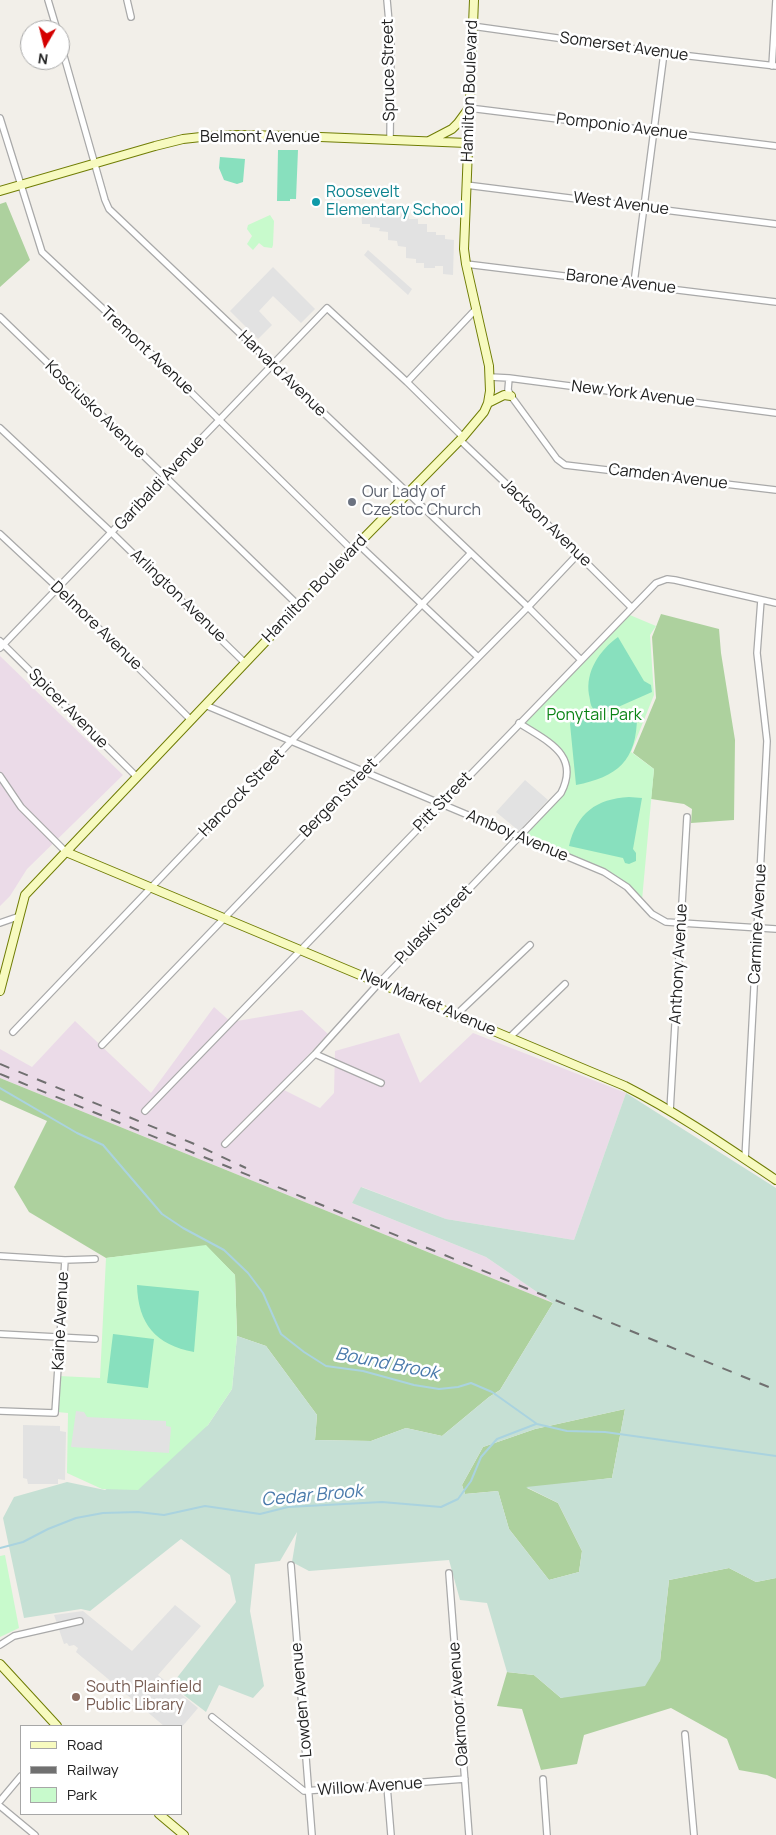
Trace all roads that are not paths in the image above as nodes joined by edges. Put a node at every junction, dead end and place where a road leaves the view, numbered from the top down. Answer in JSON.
{"nodes":[{"id":1,"x":48,"y":0,"type":"edge"},
{"id":2,"x":127,"y":0,"type":"edge"},
{"id":3,"x":388,"y":0,"type":"edge"},
{"id":4,"x":474,"y":0,"type":"edge"},
{"id":5,"x":776,"y":0,"type":"edge"},
{"id":6,"x":131,"y":17,"type":"dead end"},
{"id":7,"x":54,"y":20,"type":"edge"},
{"id":8,"x":472,"y":26,"type":"junction"},
{"id":9,"x":664,"y":53,"type":"junction"},
{"id":10,"x":774,"y":66,"type":"edge"},
{"id":11,"x":68,"y":70,"type":"edge"},
{"id":12,"x":469,"y":108,"type":"junction"},
{"id":13,"x":0,"y":118,"type":"edge"},
{"id":14,"x":654,"y":131,"type":"junction"},
{"id":15,"x":390,"y":140,"type":"junction"},
{"id":16,"x":430,"y":141,"type":"junction"},
{"id":17,"x":467,"y":143,"type":"junction"},
{"id":18,"x":776,"y":146,"type":"edge"},
{"id":19,"x":95,"y":164,"type":"junction"},
{"id":20,"x":466,"y":185,"type":"junction"},
{"id":21,"x":20,"y":186,"type":"junction"},
{"id":22,"x":0,"y":191,"type":"edge"},
{"id":23,"x":644,"y":207,"type":"junction"},
{"id":24,"x":776,"y":224,"type":"edge"},
{"id":25,"x":466,"y":264,"type":"junction"},
{"id":26,"x":634,"y":283,"type":"junction"},
{"id":27,"x":776,"y":302,"type":"edge"},
{"id":28,"x":476,"y":308,"type":"junction"},
{"id":29,"x":0,"y":316,"type":"edge"},
{"id":30,"x":315,"y":320,"type":"joint"},
{"id":31,"x":273,"y":365,"type":"junction"},
{"id":32,"x":490,"y":377,"type":"junction"},
{"id":33,"x":509,"y":378,"type":"junction"},
{"id":34,"x":407,"y":382,"type":"junction"},
{"id":35,"x":510,"y":396,"type":"junction"},
{"id":36,"x":488,"y":403,"type":"junction"},
{"id":37,"x":776,"y":413,"type":"edge"},
{"id":38,"x":220,"y":420,"type":"junction"},
{"id":39,"x":0,"y":428,"type":"edge"},
{"id":40,"x":461,"y":439,"type":"junction"},
{"id":41,"x":164,"y":477,"type":"junction"},
{"id":42,"x":776,"y":490,"type":"edge"},
{"id":43,"x":408,"y":494,"type":"junction"},
{"id":44,"x":112,"y":533,"type":"junction"},
{"id":45,"x":0,"y":534,"type":"edge"},
{"id":46,"x":358,"y":544,"type":"junction"},
{"id":47,"x":352,"y":550,"type":"junction"},
{"id":48,"x":471,"y":553,"type":"junction"},
{"id":49,"x":578,"y":554,"type":"junction"},
{"id":50,"x":58,"y":588,"type":"junction"},
{"id":51,"x":761,"y":600,"type":"junction"},
{"id":52,"x":776,"y":603,"type":"edge"},
{"id":53,"x":421,"y":605,"type":"junction"},
{"id":54,"x":299,"y":606,"type":"junction"},
{"id":55,"x":528,"y":607,"type":"junction"},
{"id":56,"x":631,"y":607,"type":"junction"},
{"id":57,"x":1,"y":645,"type":"edge"},
{"id":58,"x":478,"y":657,"type":"junction"},
{"id":59,"x":580,"y":659,"type":"junction"},
{"id":60,"x":245,"y":662,"type":"junction"},
{"id":61,"x":205,"y":705,"type":"junction"},
{"id":62,"x":191,"y":720,"type":"junction"},
{"id":63,"x":519,"y":723,"type":"junction"},
{"id":64,"x":291,"y":741,"type":"junction"},
{"id":65,"x":364,"y":772,"type":"junction"},
{"id":66,"x":0,"y":776,"type":"edge"},
{"id":67,"x":137,"y":778,"type":"junction"},
{"id":68,"x":441,"y":804,"type":"junction"},
{"id":69,"x":687,"y":817,"type":"dead end"},
{"id":70,"x":518,"y":836,"type":"junction"},
{"id":71,"x":66,"y":852,"type":"junction"},
{"id":72,"x":151,"y":888,"type":"junction"},
{"id":73,"x":20,"y":916,"type":"junction"},
{"id":74,"x":224,"y":918,"type":"junction"},
{"id":75,"x":0,"y":923,"type":"edge"},
{"id":76,"x":681,"y":924,"type":"junction"},
{"id":77,"x":758,"y":928,"type":"junction"},
{"id":78,"x":776,"y":929,"type":"edge"},
{"id":79,"x":530,"y":945,"type":"dead end"},
{"id":80,"x":300,"y":950,"type":"junction"},
{"id":81,"x":379,"y":983,"type":"junction"},
{"id":82,"x":565,"y":984,"type":"dead end"},
{"id":83,"x":0,"y":991,"type":"edge"},
{"id":84,"x":456,"y":1015,"type":"junction"},
{"id":85,"x":13,"y":1032,"type":"dead end"},
{"id":86,"x":510,"y":1037,"type":"junction"},
{"id":87,"x":102,"y":1045,"type":"dead end"},
{"id":88,"x":315,"y":1054,"type":"junction"},
{"id":89,"x":381,"y":1083,"type":"dead end"},
{"id":90,"x":145,"y":1111,"type":"dead end"},
{"id":91,"x":670,"y":1111,"type":"junction"},
{"id":92,"x":225,"y":1144,"type":"dead end"},
{"id":93,"x":745,"y":1159,"type":"junction"},
{"id":94,"x":776,"y":1180,"type":"edge"},
{"id":95,"x":0,"y":1256,"type":"edge"},
{"id":96,"x":95,"y":1259,"type":"dead end"},
{"id":97,"x":65,"y":1260,"type":"junction"},
{"id":98,"x":0,"y":1334,"type":"edge"},
{"id":99,"x":60,"y":1337,"type":"junction"},
{"id":100,"x":95,"y":1339,"type":"dead end"},
{"id":101,"x":0,"y":1411,"type":"edge"},
{"id":102,"x":291,"y":1565,"type":"dead end"},
{"id":103,"x":449,"y":1573,"type":"dead end"},
{"id":104,"x":80,"y":1621,"type":"dead end"},
{"id":105,"x":0,"y":1645,"type":"edge"},
{"id":106,"x":0,"y":1664,"type":"edge"},
{"id":107,"x":212,"y":1717,"type":"dead end"},
{"id":108,"x":56,"y":1725,"type":"edge"},
{"id":109,"x":684,"y":1734,"type":"dead end"},
{"id":110,"x":20,"y":1777,"type":"edge"},
{"id":111,"x":465,"y":1779,"type":"junction"},
{"id":112,"x":543,"y":1779,"type":"dead end"},
{"id":113,"x":387,"y":1786,"type":"junction"},
{"id":114,"x":309,"y":1792,"type":"junction"},
{"id":115,"x":0,"y":1801,"type":"edge"},
{"id":116,"x":0,"y":1806,"type":"edge"},
{"id":117,"x":160,"y":1815,"type":"edge"},
{"id":118,"x":35,"y":1835,"type":"edge"},
{"id":119,"x":184,"y":1835,"type":"edge"},
{"id":120,"x":312,"y":1835,"type":"edge"},
{"id":121,"x":391,"y":1835,"type":"edge"},
{"id":122,"x":469,"y":1835,"type":"edge"},
{"id":123,"x":547,"y":1835,"type":"edge"},
{"id":124,"x":694,"y":1835,"type":"edge"}],
"edges":[{"from":1,"to":7,"type":"street"},
{"from":2,"to":6,"type":"street"},
{"from":3,"to":15,"type":"street","name":"Spruce Street"},
{"from":4,"to":8,"type":"main road","name":"Hamilton Boulevard"},
{"from":5,"to":10,"type":"street"},
{"from":8,"to":9,"type":"street","name":"Somerset Avenue"},
{"from":8,"to":12,"type":"main road","name":"Hamilton Boulevard"},
{"from":9,"to":10,"type":"street","name":"Somerset Avenue"},
{"from":9,"to":14,"type":"street"},
{"from":11,"to":19,"type":"street","name":"Harvard Avenue"},
{"from":12,"to":14,"type":"street","name":"Pomponio Avenue"},
{"from":12,"to":16,"type":"main road"},
{"from":12,"to":17,"type":"main road","name":"Hamilton Boulevard"},
{"from":13,"to":21,"type":"street","name":"Tremont Avenue"},
{"from":14,"to":18,"type":"street","name":"Pomponio Avenue"},
{"from":14,"to":23,"type":"street"},
{"from":15,"to":16,"type":"main road","name":"Belmont Avenue"},
{"from":15,"to":19,"type":"main road","name":"Belmont Avenue"},
{"from":16,"to":17,"type":"main road","name":"Belmont Avenue"},
{"from":17,"to":20,"type":"main road","name":"Hamilton Boulevard"},
{"from":19,"to":21,"type":"main road","name":"Belmont Avenue"},
{"from":19,"to":31,"type":"street","name":"Harvard Avenue"},
{"from":20,"to":23,"type":"street","name":"West Avenue"},
{"from":20,"to":25,"type":"main road","name":"Hamilton Boulevard"},
{"from":21,"to":22,"type":"main road","name":"Belmont Avenue"},
{"from":21,"to":38,"type":"street","name":"Tremont Avenue"},
{"from":23,"to":24,"type":"street","name":"West Avenue"},
{"from":23,"to":26,"type":"street"},
{"from":25,"to":26,"type":"street","name":"Barone Avenue"},
{"from":25,"to":28,"type":"main road","name":"Hamilton Boulevard"},
{"from":26,"to":27,"type":"street","name":"Barone Avenue"},
{"from":28,"to":32,"type":"main road","name":"Hamilton Boulevard"},
{"from":28,"to":34,"type":"street"},
{"from":29,"to":41,"type":"street","name":"Kosciusko Avenue"},
{"from":30,"to":31,"type":"street","name":"Garibaldi Avenue"},
{"from":30,"to":34,"type":"street","name":"Jackson Avenue"},
{"from":31,"to":38,"type":"street","name":"Garibaldi Avenue"},
{"from":31,"to":43,"type":"street","name":"Harvard Avenue"},
{"from":32,"to":33,"type":"street","name":"New York Avenue"},
{"from":32,"to":36,"type":"main road","name":"Hamilton Boulevard"},
{"from":33,"to":35,"type":"street"},
{"from":33,"to":37,"type":"street","name":"New York Avenue"},
{"from":34,"to":40,"type":"street","name":"Jackson Avenue"},
{"from":35,"to":36,"type":"main road"},
{"from":35,"to":42,"type":"street","name":"Camden Avenue"},
{"from":36,"to":40,"type":"main road","name":"Hamilton Boulevard"},
{"from":38,"to":41,"type":"street","name":"Garibaldi Avenue"},
{"from":38,"to":47,"type":"street","name":"Tremont Avenue"},
{"from":39,"to":44,"type":"street","name":"Arlington Avenue"},
{"from":40,"to":43,"type":"main road","name":"Hamilton Boulevard"},
{"from":40,"to":49,"type":"street","name":"Jackson Avenue"},
{"from":41,"to":44,"type":"street","name":"Garibaldi Avenue"},
{"from":41,"to":54,"type":"street","name":"Kosciusko Avenue"},
{"from":43,"to":46,"type":"main road","name":"Hamilton Boulevard"},
{"from":43,"to":48,"type":"street","name":"Harvard Avenue"},
{"from":44,"to":50,"type":"street","name":"Garibaldi Avenue"},
{"from":44,"to":60,"type":"street","name":"Arlington Avenue"},
{"from":45,"to":50,"type":"street","name":"Delmore Avenue"},
{"from":46,"to":47,"type":"main road","name":"Hamilton Boulevard"},
{"from":46,"to":53,"type":"street"},
{"from":47,"to":54,"type":"main road","name":"Hamilton Boulevard"},
{"from":48,"to":53,"type":"street","name":"Hancock Street"},
{"from":48,"to":55,"type":"street","name":"Harvard Avenue"},
{"from":49,"to":55,"type":"street","name":"Bergen Street"},
{"from":49,"to":56,"type":"street","name":"Jackson Avenue"},
{"from":50,"to":57,"type":"street","name":"Garibaldi Avenue"},
{"from":50,"to":62,"type":"street","name":"Delmore Avenue"},
{"from":51,"to":52,"type":"street","name":"Pitt Street"},
{"from":51,"to":56,"type":"street","name":"Pitt Street"},
{"from":51,"to":77,"type":"street","name":"Carmine Avenue"},
{"from":53,"to":58,"type":"street"},
{"from":53,"to":64,"type":"street","name":"Hancock Street"},
{"from":54,"to":60,"type":"main road","name":"Hamilton Boulevard"},
{"from":55,"to":58,"type":"street","name":"Bergen Street"},
{"from":55,"to":59,"type":"street","name":"Harvard Avenue"},
{"from":56,"to":59,"type":"street","name":"Pitt Street"},
{"from":57,"to":67,"type":"street","name":"Spicer Avenue"},
{"from":58,"to":65,"type":"street","name":"Bergen Street"},
{"from":59,"to":63,"type":"street","name":"Pitt Street"},
{"from":60,"to":61,"type":"main road","name":"Hamilton Boulevard"},
{"from":61,"to":62,"type":"main road","name":"Hamilton Boulevard"},
{"from":61,"to":64,"type":"street","name":"Amboy Avenue"},
{"from":62,"to":67,"type":"main road","name":"Hamilton Boulevard"},
{"from":63,"to":68,"type":"street","name":"Pitt Street"},
{"from":63,"to":70,"type":"street","name":"Pulaski Street"},
{"from":64,"to":65,"type":"street","name":"Amboy Avenue"},
{"from":64,"to":72,"type":"street","name":"Hancock Street"},
{"from":65,"to":68,"type":"street","name":"Amboy Avenue"},
{"from":65,"to":74,"type":"street","name":"Bergen Street"},
{"from":66,"to":71,"type":"street"},
{"from":67,"to":71,"type":"main road","name":"Hamilton Boulevard"},
{"from":68,"to":70,"type":"street","name":"Amboy Avenue"},
{"from":68,"to":80,"type":"street","name":"Pitt Street"},
{"from":69,"to":76,"type":"street","name":"Anthony Avenue"},
{"from":70,"to":76,"type":"street","name":"Amboy Avenue"},
{"from":70,"to":81,"type":"street","name":"Pulaski Street"},
{"from":71,"to":72,"type":"main road","name":"New Market Avenue"},
{"from":71,"to":73,"type":"main road","name":"Hamilton Boulevard"},
{"from":72,"to":74,"type":"main road","name":"New Market Avenue"},
{"from":72,"to":85,"type":"street","name":"Hancock Street"},
{"from":73,"to":75,"type":"street"},
{"from":73,"to":83,"type":"main road"},
{"from":74,"to":80,"type":"main road","name":"New Market Avenue"},
{"from":74,"to":87,"type":"street","name":"Bergen Street"},
{"from":76,"to":77,"type":"street","name":"Amboy Avenue"},
{"from":76,"to":91,"type":"street","name":"Anthony Avenue"},
{"from":77,"to":78,"type":"street","name":"Amboy Avenue"},
{"from":77,"to":93,"type":"street","name":"Carmine Avenue"},
{"from":79,"to":84,"type":"street"},
{"from":80,"to":81,"type":"main road","name":"New Market Avenue"},
{"from":80,"to":90,"type":"street","name":"Pitt Street"},
{"from":81,"to":84,"type":"main road","name":"New Market Avenue"},
{"from":81,"to":88,"type":"street","name":"Pulaski Street"},
{"from":82,"to":86,"type":"street"},
{"from":84,"to":86,"type":"main road","name":"New Market Avenue"},
{"from":86,"to":91,"type":"main road","name":"New Market Avenue"},
{"from":88,"to":89,"type":"street"},
{"from":88,"to":92,"type":"street","name":"Pulaski Street"},
{"from":91,"to":93,"type":"main road","name":"New Market Avenue"},
{"from":93,"to":94,"type":"main road","name":"New Market Avenue"},
{"from":95,"to":97,"type":"street"},
{"from":96,"to":97,"type":"street"},
{"from":97,"to":99,"type":"street","name":"Kaine Avenue"},
{"from":98,"to":99,"type":"street"},
{"from":99,"to":100,"type":"street"},
{"from":99,"to":101,"type":"street","name":"Kaine Avenue"},
{"from":102,"to":114,"type":"street","name":"Lowden Avenue"},
{"from":103,"to":111,"type":"street","name":"Oakmoor Avenue"},
{"from":104,"to":105,"type":"street"},
{"from":106,"to":108,"type":"main road"},
{"from":107,"to":114,"type":"street","name":"Willow Avenue"},
{"from":109,"to":124,"type":"street"},
{"from":110,"to":115,"type":"street"},
{"from":111,"to":113,"type":"street","name":"Willow Avenue"},
{"from":111,"to":122,"type":"street","name":"Oakmoor Avenue"},
{"from":112,"to":123,"type":"street"},
{"from":113,"to":114,"type":"street","name":"Willow Avenue"},
{"from":113,"to":121,"type":"street"},
{"from":114,"to":120,"type":"street","name":"Lowden Avenue"},
{"from":116,"to":118,"type":"street"},
{"from":117,"to":119,"type":"main road"}]}
